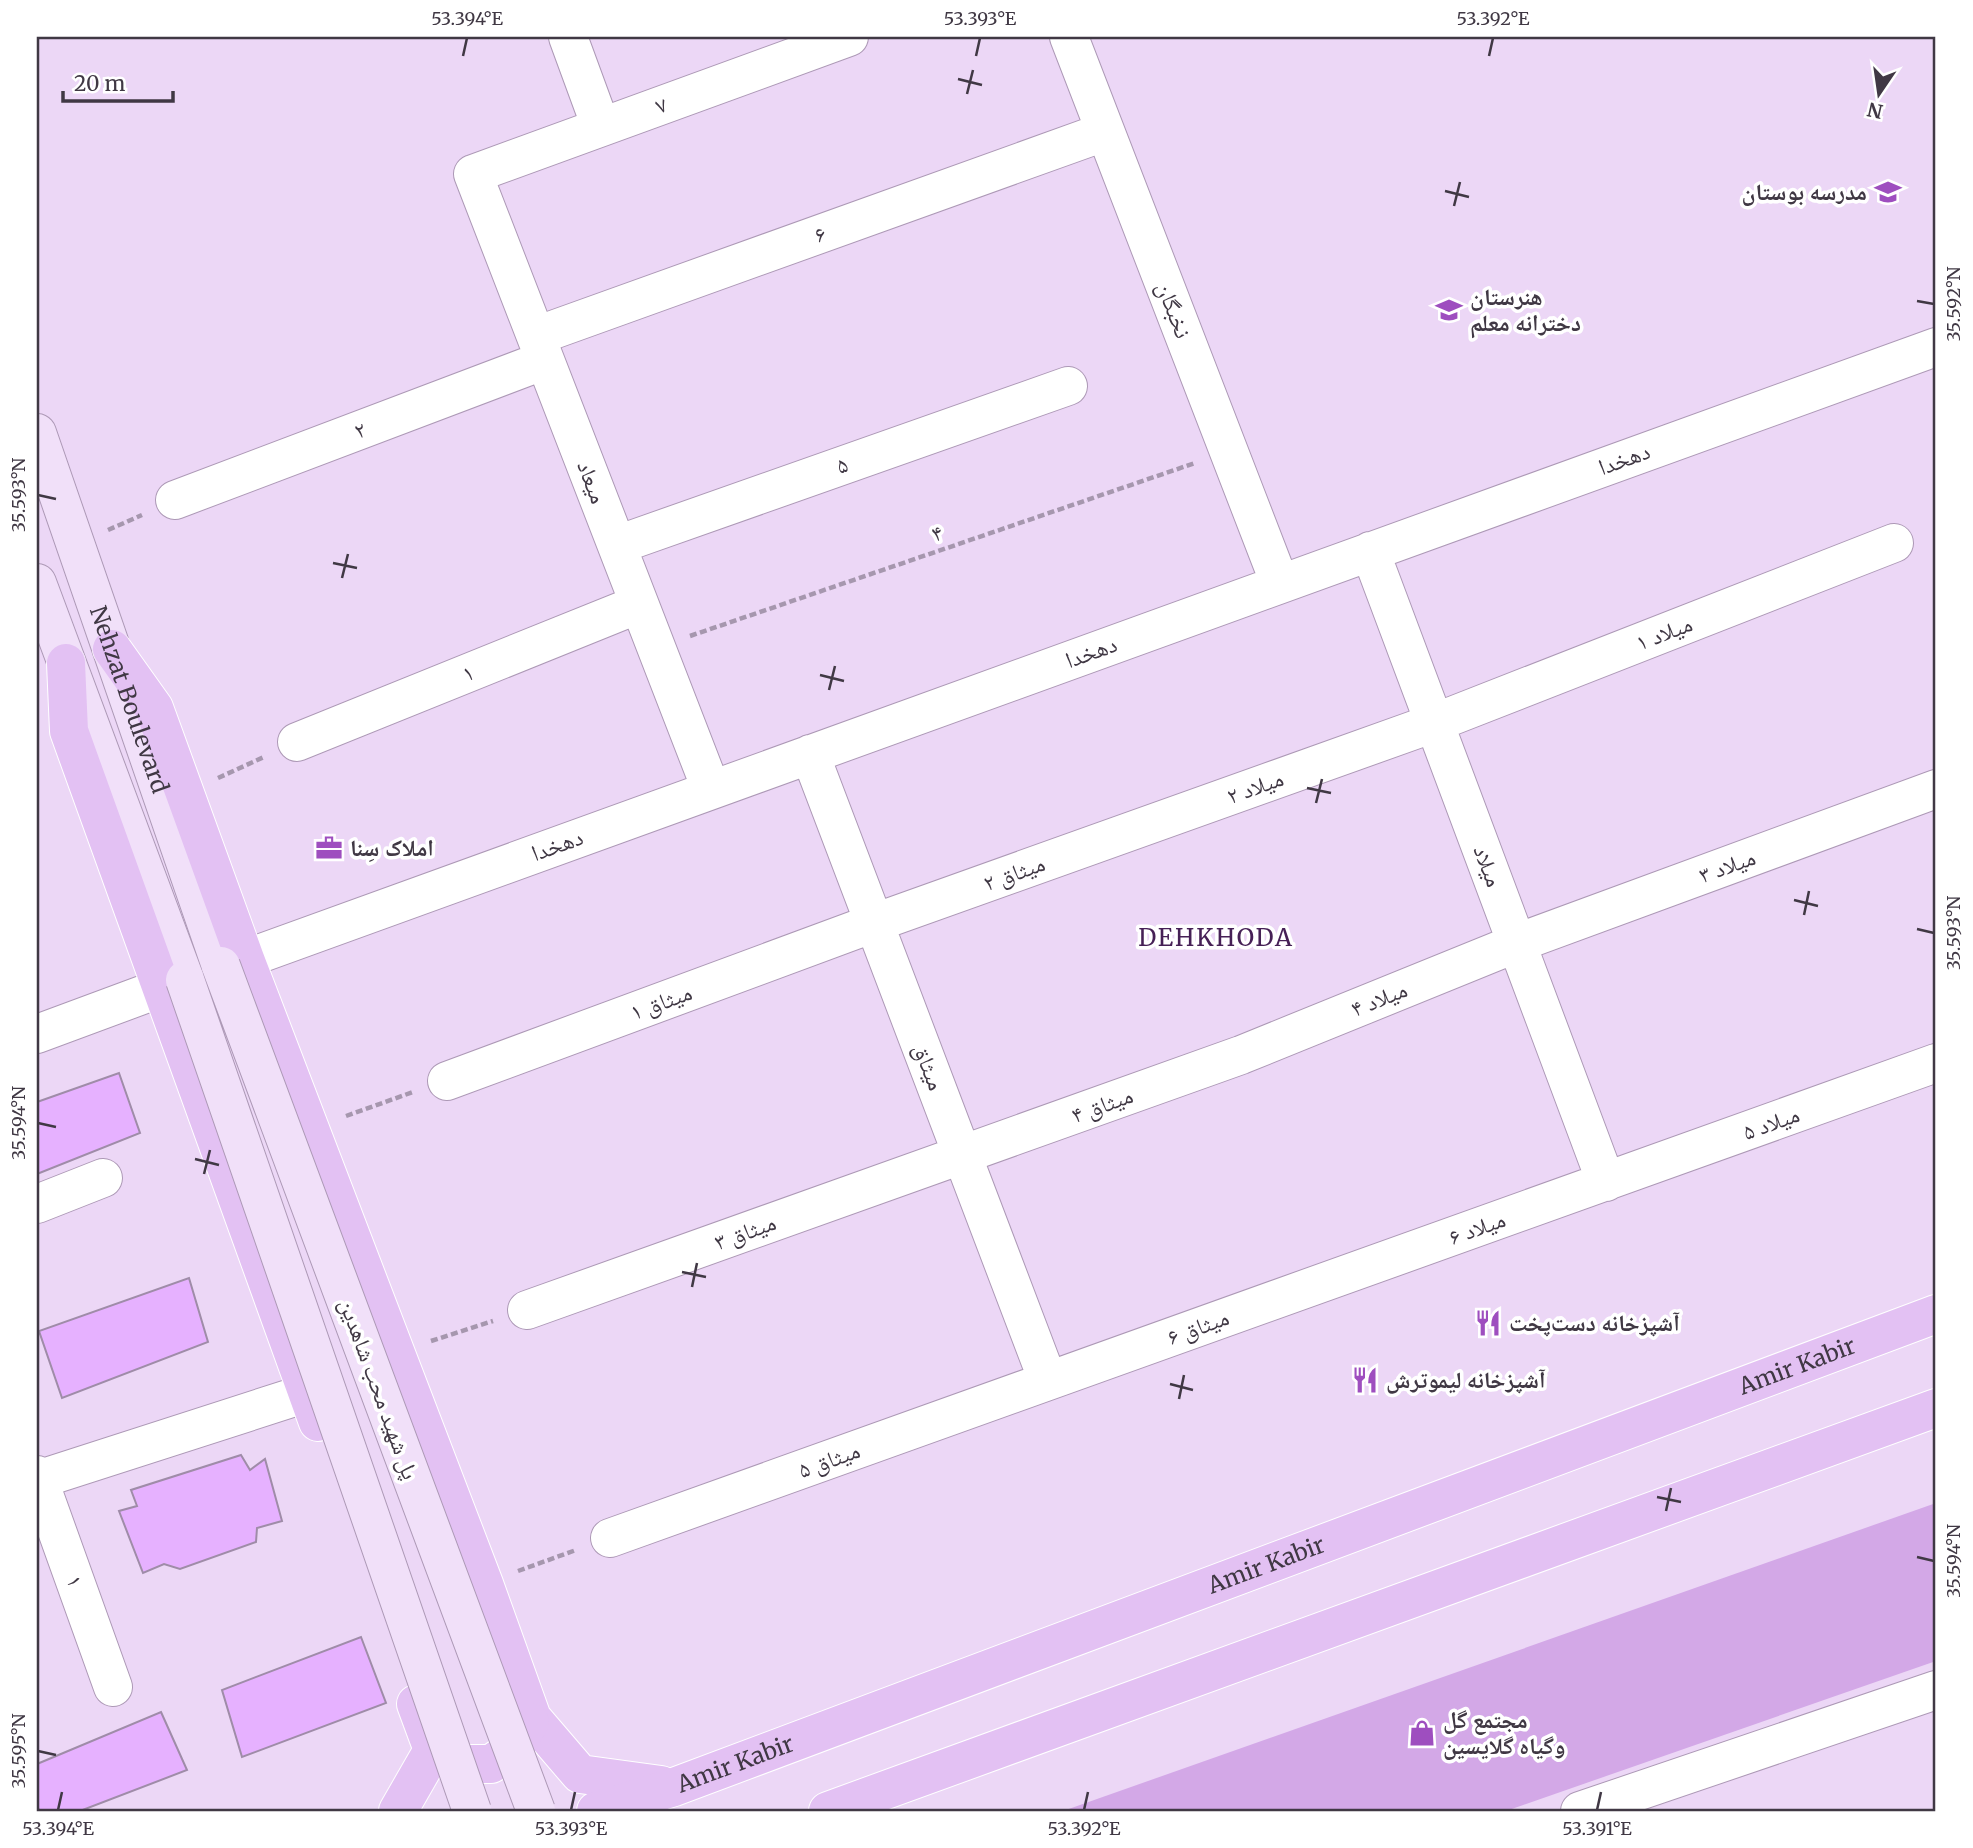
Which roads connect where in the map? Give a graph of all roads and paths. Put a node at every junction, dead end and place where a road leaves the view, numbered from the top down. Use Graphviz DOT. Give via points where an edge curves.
graph roads {
  1 [pos="568,37"];
  2 [pos="849,37"];
  3 [pos="1069,37"];
  4 [pos="601,127"];
  5 [pos="1104,132"];
  6 [pos="473,174"];
  7 [pos="1936,347"];
  8 [pos="541,348"];
  9 [pos="1068,386"];
  10 [pos="37,433"];
  11 [pos="1229,451"];
  12 [pos="175,500"];
  13 [pos="1894,543"];
  14 [pos="75,544"];
  15 [pos="617,545"];
  16 [pos="1370,551"];
  17 [pos="37,583"];
  18 [pos="1280,584"];
  19 [pos="639,604"];
  20 [pos="656,648"];
  21 [pos="112,649"];
  22 [pos="1434,723"];
  23 [pos="297,742"];
  24 [pos="810,754"];
  25 [pos="711,789"];
  26 [pos="1936,789"];
  27 [pos="184,793"];
  28 [pos="1154,823"];
  29 [pos="874,923"];
  30 [pos="1517,943"];
  31 [pos="233,962"];
  32 [pos="173,984"];
  33 [pos="37,1034"];
  34 [pos="1241,1055"];
  35 [pos="1936,1063"];
  36 [pos="447,1081"];
  37 [pos="310,1128"];
  38 [pos="962,1154"];
  39 [pos="103,1178"];
  40 [pos="1606,1182"];
  41 [pos="37,1204"];
  42 [pos="1348,1274"];
  43 [pos="527,1310"];
  44 [pos="1936,1314"];
  45 [pos="395,1353"];
  46 [pos="1048,1381"];
  47 [pos="307,1393"];
  48 [pos="1936,1408"];
  49 [pos="37,1478"];
  50 [pos="610,1538"];
  51 [pos="484,1584"];
  52 [pos="113,1688"];
  53 [pos="1936,1690"];
  54 [pos="532,1718"];
  55 [pos="433,1750"];
  56 [pos="674,1787"];
  57 [pos="398,1811"];
  58 [pos="472,1811"];
  59 [pos="536,1811"];
  60 [pos="596,1811"];
  61 [pos="828,1811"];
  62 [pos="1580,1811"];
  1 -- 4 [label="street"];
  2 -- 4 [label="street, ۷"];
  3 -- 5 [label="street, نخبگان"];
  4 -- 6 [label="street, ۷"];
  5 -- 8 [label="street, ۶"];
  5 -- 11 [label="street, نخبگان"];
  6 -- 8 [label="street, میعاد"];
  7 -- 16 [label="street, دهخدا"];
  8 -- 12 [label="street, ۲"];
  8 -- 15 [label="street, میعاد"];
  9 -- 15 [label="street, ۵"];
  10 -- 14 [label="main road, Nehzat Boulevard"];
  11 -- 18 [label="street, نخبگان"];
  11 -- 20 [label="path, ۴"];
  12 -- 14 [label="path"];
  13 -- 22 [label="street, میلاد ۱"];
  14 -- 21 [label="main road, Nehzat Boulevard"];
  15 -- 19 [label="street, میعاد"];
  16 -- 18 [label="street, دهخدا"];
  16 -- 22 [label="street, میلاد"];
  17 -- 32 [label="main road, Nehzat Boulevard"];
  18 -- 24 [label="street, دهخدا"];
  19 -- 20 [label="street, میعاد"];
  19 -- 23 [label="street, ۱"];
  20 -- 25 [label="street, میعاد"];
  21 -- 27 [label="main road" via="154,708"];
  21 -- 31 [label="main road, Nehzat Boulevard"];
  22 -- 28 [label="street, میلاد ۲"];
  22 -- 30 [label="street, میلاد"];
  23 -- 27 [label="path"];
  24 -- 25 [label="street, دهخدا"];
  24 -- 29 [label="street, میثاق"];
  25 -- 31 [label="street, دهخدا"];
  26 -- 30 [label="street, میلاد ۳"];
  27 -- 31 [label="main road"];
  28 -- 29 [label="street, میثاق ۲"];
  29 -- 36 [label="street, میثاق ۱"];
  29 -- 38 [label="street, میثاق"];
  30 -- 34 [label="street, میلاد ۴"];
  30 -- 40 [label="street, میلاد"];
  31 -- 37 [label="main road"];
  31 -- 59 [label="main road, پل شهید محب شاهدین, bridge"];
  32 -- 33 [label="street"];
  32 -- 47 [label="main road"];
  32 -- 58 [label="main road, bridge"];
  34 -- 38 [label="street, میثاق ۴"];
  35 -- 40 [label="street, میلاد ۵"];
  36 -- 37 [label="path"];
  37 -- 45 [label="main road"];
  38 -- 43 [label="street, میثاق ۳"];
  38 -- 46 [label="street, میثاق"];
  39 -- 41 [label="street"];
  40 -- 42 [label="street, میلاد ۶"];
  42 -- 46 [label="street, میثاق ۶"];
  43 -- 45 [label="path"];
  44 -- 56 [label="main road, Amir Kabir"];
  45 -- 51 [label="main road"];
  46 -- 50 [label="street, میثاق ۵"];
  47 -- 49 [label="street"];
  47 -- 55 [label="main road"];
  48 -- 61 [label="main road"];
  49 -- 52 [label="street, ۱"];
  50 -- 51 [label="path"];
  51 -- 54 [label="main road"];
  53 -- 62 [label="street"];
  54 -- 55 [label="main road" via="514,1748 491,1764 464,1764"];
  54 -- 56 [label="main road" via="580,1774"];
  55 -- 57 [label="main road"];
  56 -- 60 [label="main road, Amir Kabir"];
}
